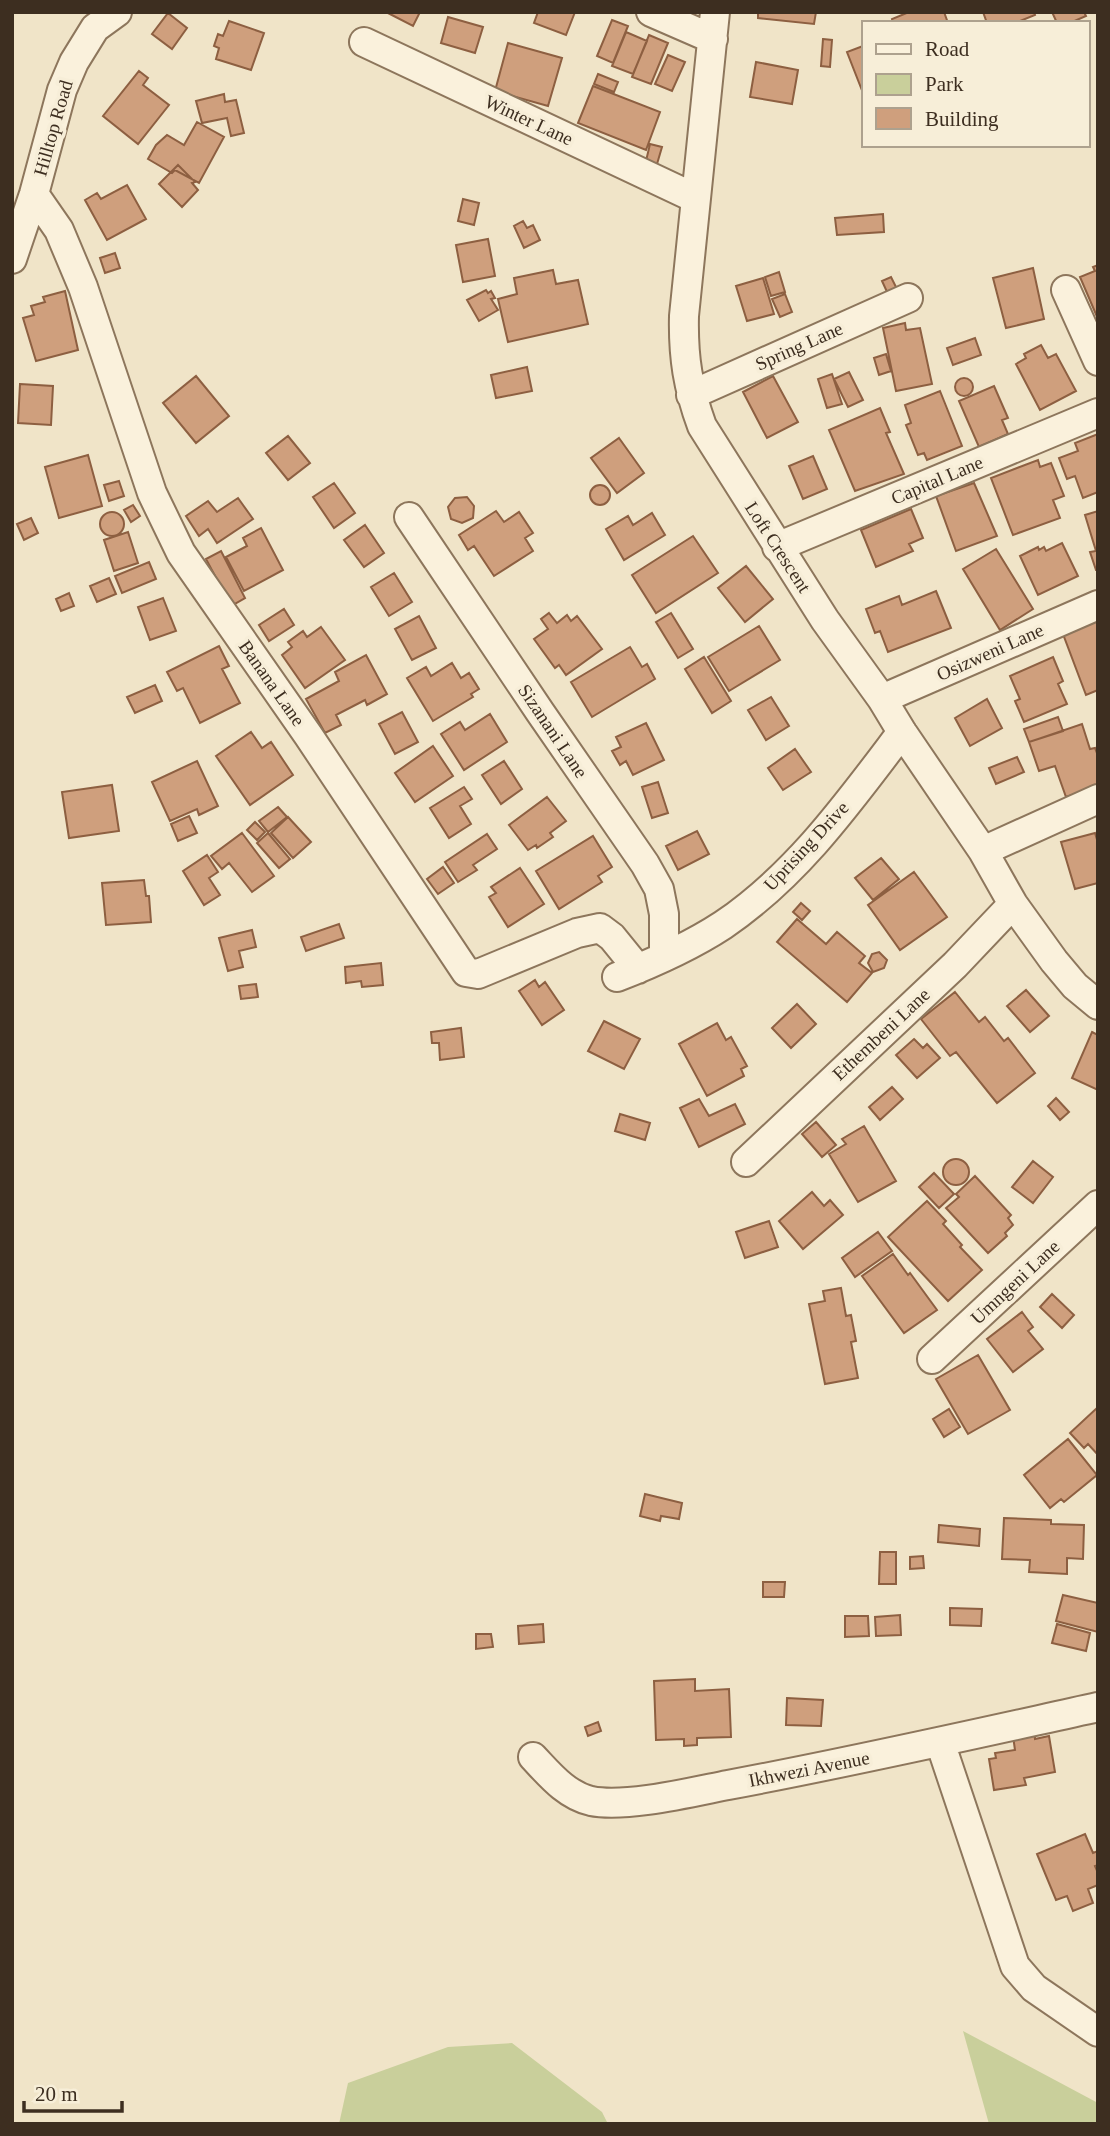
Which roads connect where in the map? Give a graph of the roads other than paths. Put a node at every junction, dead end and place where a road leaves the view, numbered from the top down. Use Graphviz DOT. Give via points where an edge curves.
graph roads {
  1 [pos="117,12"];
  2 [pos="651,12"];
  3 [pos="714,25"];
  4 [pos="364,42"];
  5 [pos="34,194"];
  6 [pos="695,198"];
  7 [pos="12,259"];
  8 [pos="1066,290"];
  9 [pos="908,298"];
  10 [pos="1098,361"];
  11 [pos="691,395"];
  12 [pos="1098,413"];
  13 [pos="409,517"];
  14 [pos="777,547"];
  15 [pos="1098,605"];
  16 [pos="882,699"];
  17 [pos="902,732"];
  18 [pos="1098,799"];
  19 [pos="983,851"];
  20 [pos="1013,904"];
  21 [pos="664,956"];
  22 [pos="627,973"];
  23 [pos="1098,1005"];
  24 [pos="747,1162"];
  25 [pos="1098,1205"];
  26 [pos="932,1359"];
  27 [pos="1098,1707"];
  28 [pos="940,1742"];
  29 [pos="533,1756"];
  30 [pos="1098,2032"];
  1 -- 5 [label="street, Hilltop Road" via="95,28 74,62"];
  2 -- 3 [label="street"];
  3 -- 6 [label="street, Loft Crescent"];
  4 -- 6 [label="street, Winter Lane"];
  5 -- 7 [label="street, Hilltop Road"];
  5 -- 22 [label="street, Banana Lane" via="59,230 83,286 152,493 181,553 466,972 478,974 600,928 612,937"];
  6 -- 11 [label="street, Loft Crescent" via="683,354"];
  8 -- 10 [label="street"];
  9 -- 11 [label="street, Spring Lane"];
  11 -- 14 [label="street, Loft Crescent" via="702,426"];
  12 -- 14 [label="street, Capital Lane"];
  13 -- 21 [label="street, Sizanani Lane" via="645,864 659,889"];
  14 -- 16 [label="street, Loft Crescent"];
  15 -- 16 [label="street, Osizweni Lane"];
  16 -- 17 [label="street, Loft Crescent"];
  17 -- 19 [label="street, Loft Crescent"];
  17 -- 21 [label="street, Uprising Drive" via="806,853 769,888 722,925"];
  18 -- 19 [label="street"];
  19 -- 20 [label="street, Loft Crescent"];
  20 -- 23 [label="street, Loft Crescent" via="1075,986"];
  20 -- 24 [label="street, Ethembeni Lane"];
  21 -- 22 [label="street, Uprising Drive"];
  25 -- 26 [label="street, Umngeni Lane"];
  27 -- 28 [label="street, Ikhwezi Avenue"];
  28 -- 29 [label="street, Ikhwezi Avenue" via="674,1795 621,1801 592,1801 570,1792"];
  28 -- 30 [label="street" via="1015,1966 1034,1987"];
}
